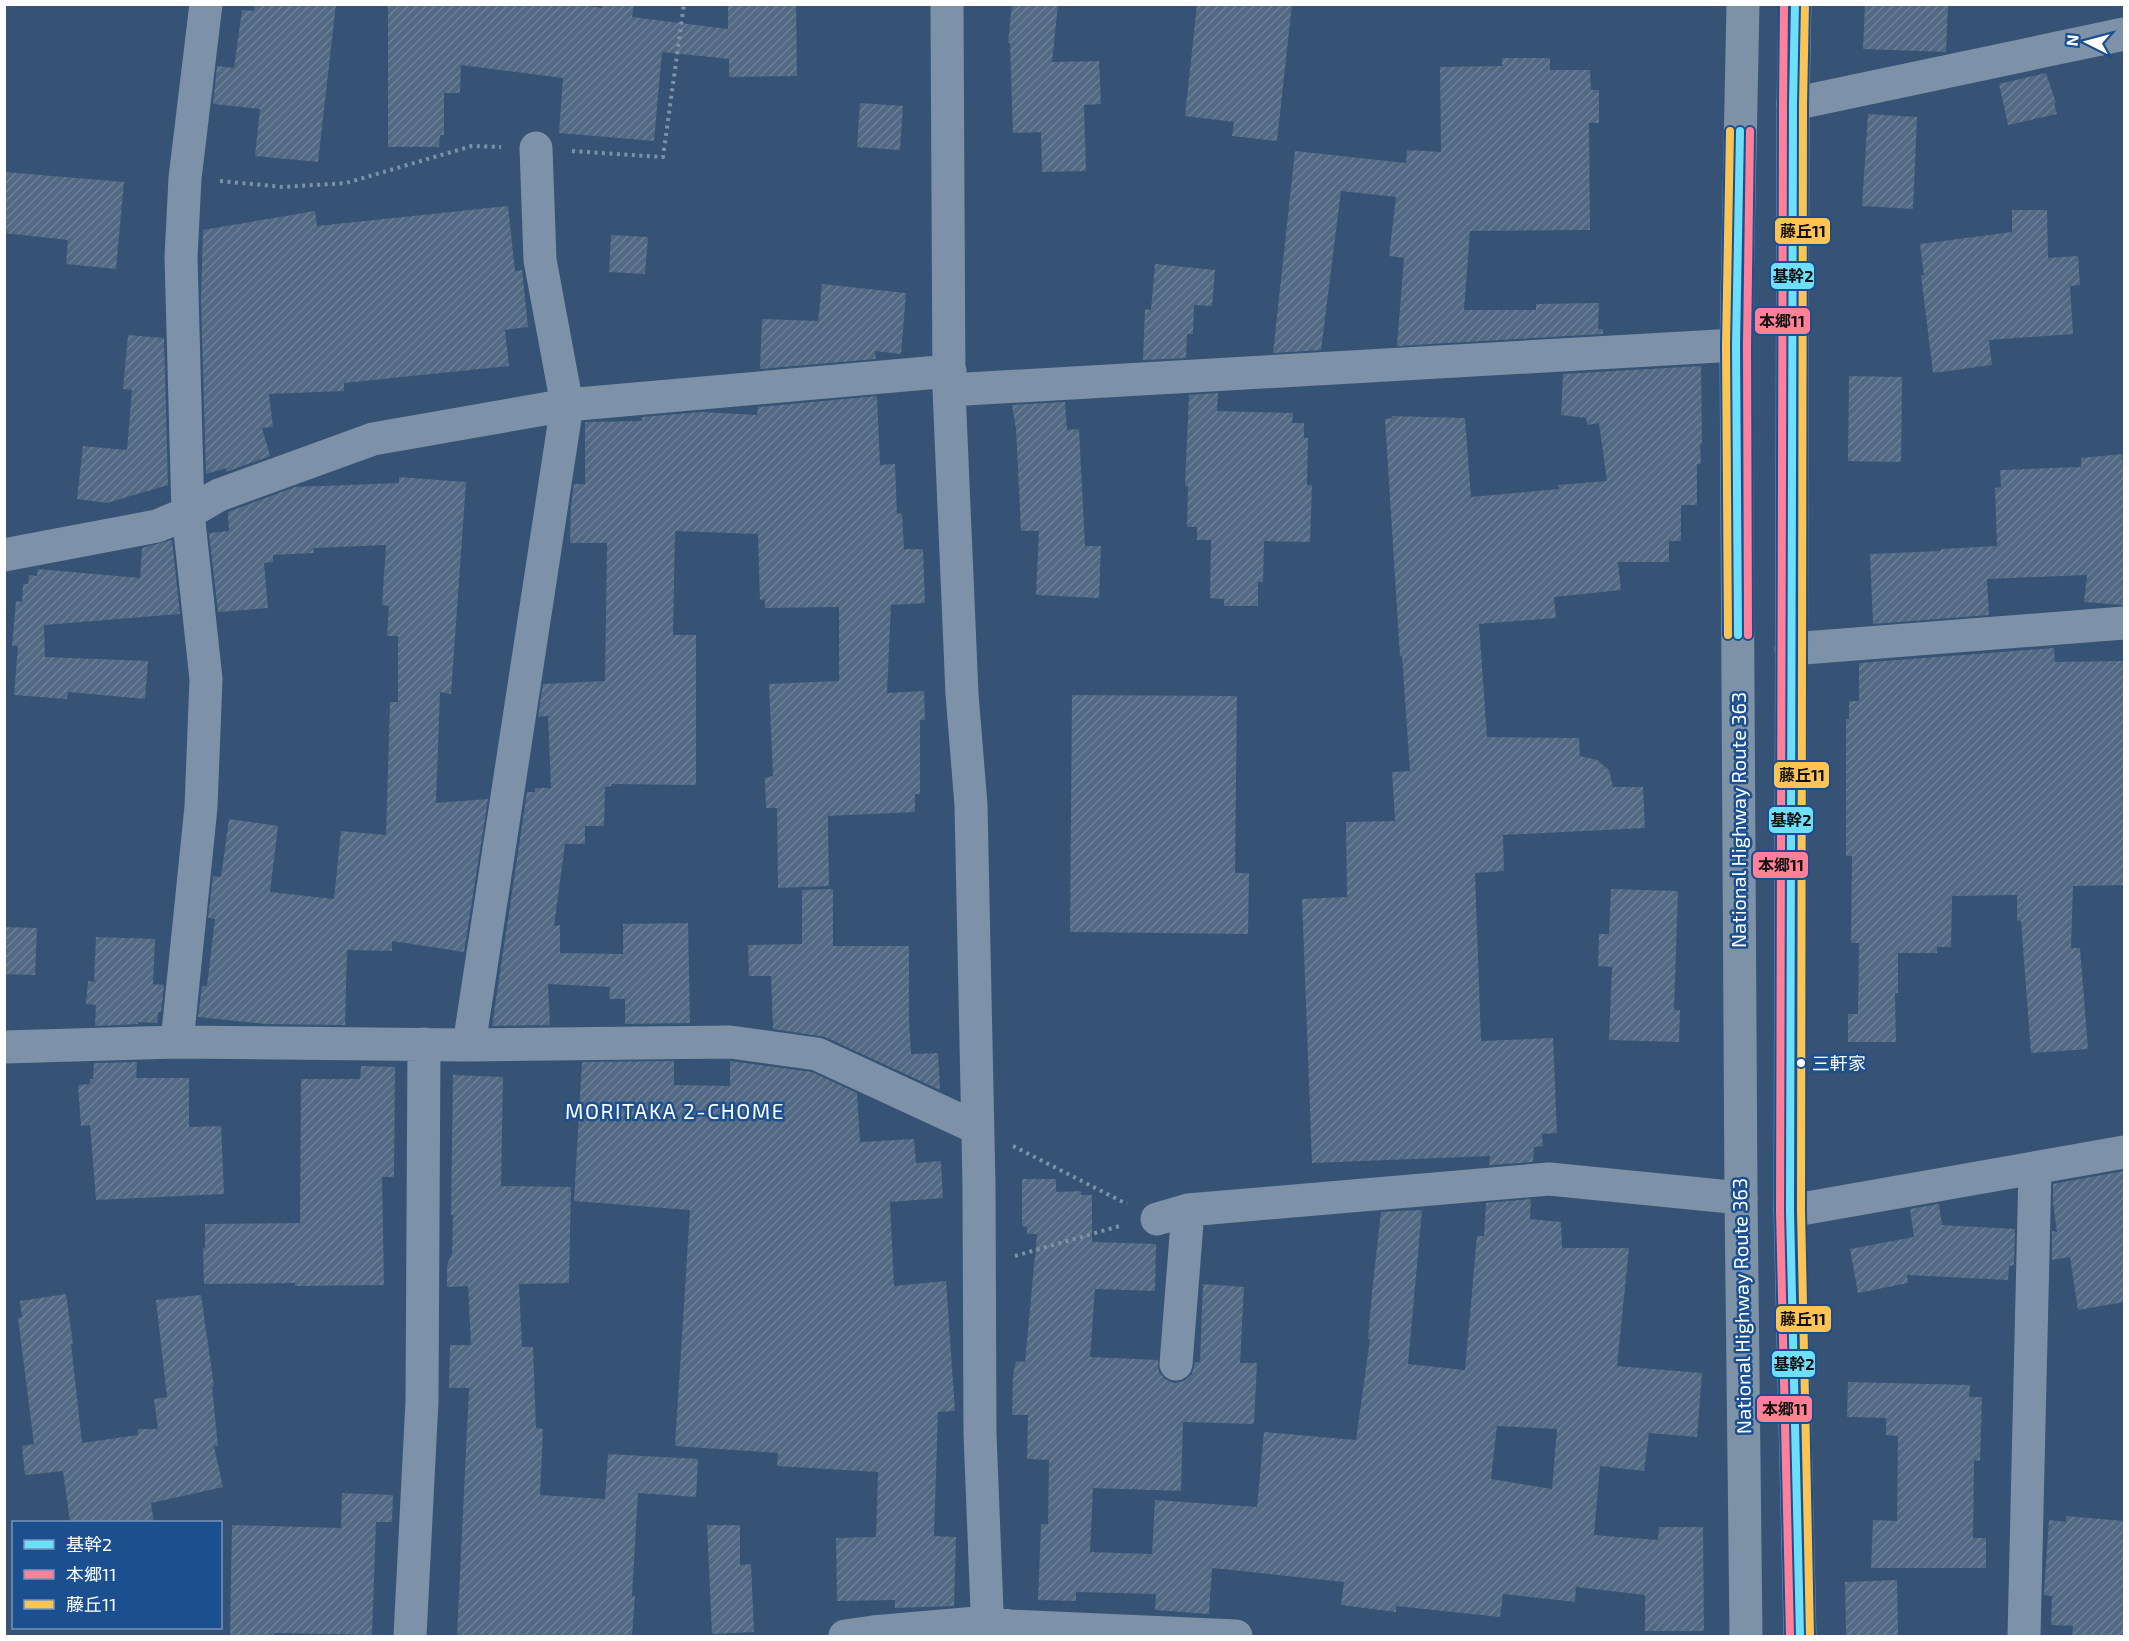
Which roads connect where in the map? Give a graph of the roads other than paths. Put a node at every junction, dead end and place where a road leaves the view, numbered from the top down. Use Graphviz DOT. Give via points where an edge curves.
graph roads {
  1 [pos="206,4"];
  2 [pos="947,4"];
  3 [pos="1743,4"];
  4 [pos="1795,4"];
  5 [pos="2124,34"];
  6 [pos="1793,104"];
  7 [pos="536,148"];
  8 [pos="1736,345"];
  9 [pos="950,380"];
  10 [pos="567,405"];
  11 [pos="188,513"];
  12 [pos="4,555"];
  13 [pos="2124,623"];
  14 [pos="1791,649"];
  15 [pos="177,1042"];
  16 [pos="424,1044"];
  17 [pos="469,1044"];
  18 [pos="4,1047"];
  19 [pos="977,1128"];
  20 [pos="2124,1152"];
  21 [pos="2035,1169"];
  22 [pos="1741,1198"];
  23 [pos="1188,1210"];
  24 [pos="1790,1212"];
  25 [pos="1157,1219"];
  26 [pos="1176,1364"];
  27 [pos="988,1629"];
  28 [pos="410,1636"];
  29 [pos="845,1636"];
  30 [pos="1236,1636"];
  31 [pos="1746,1636"];
  32 [pos="1800,1636"];
  33 [pos="2024,1636"];
  1 -- 11 [label="street" via="185,178 181,257"];
  2 -- 9 [label="street"];
  3 -- 8 [label="highway, National Highway Route 363"];
  4 -- 6 [label="highway"];
  5 -- 6 [label="street"];
  6 -- 14 [label="highway"];
  7 -- 10 [label="street" via="540,260"];
  8 -- 9 [label="street"];
  8 -- 22 [label="highway, National Highway Route 363"];
  9 -- 10 [label="street"];
  9 -- 19 [label="street" via="962,694 971,805"];
  10 -- 11 [label="street" via="373,439 219,495"];
  10 -- 17 [label="street"];
  11 -- 12 [label="street" via="157,526"];
  11 -- 15 [label="street" via="206,679 201,807"];
  13 -- 14 [label="street"];
  14 -- 24 [label="highway"];
  15 -- 16 [label="street"];
  15 -- 18 [label="street"];
  16 -- 17 [label="street"];
  16 -- 28 [label="street" via="422,1401"];
  17 -- 19 [label="street" via="730,1042 817,1054"];
  19 -- 27 [label="street"];
  20 -- 21 [label="street"];
  21 -- 24 [label="street"];
  21 -- 33 [label="street"];
  22 -- 23 [label="street" via="1550,1179"];
  22 -- 31 [label="highway, National Highway Route 363"];
  23 -- 25 [label="street"];
  23 -- 26 [label="street"];
  24 -- 32 [label="highway"];
  27 -- 29 [label="street"];
  27 -- 30 [label="street" via="1009,1626"];
}
